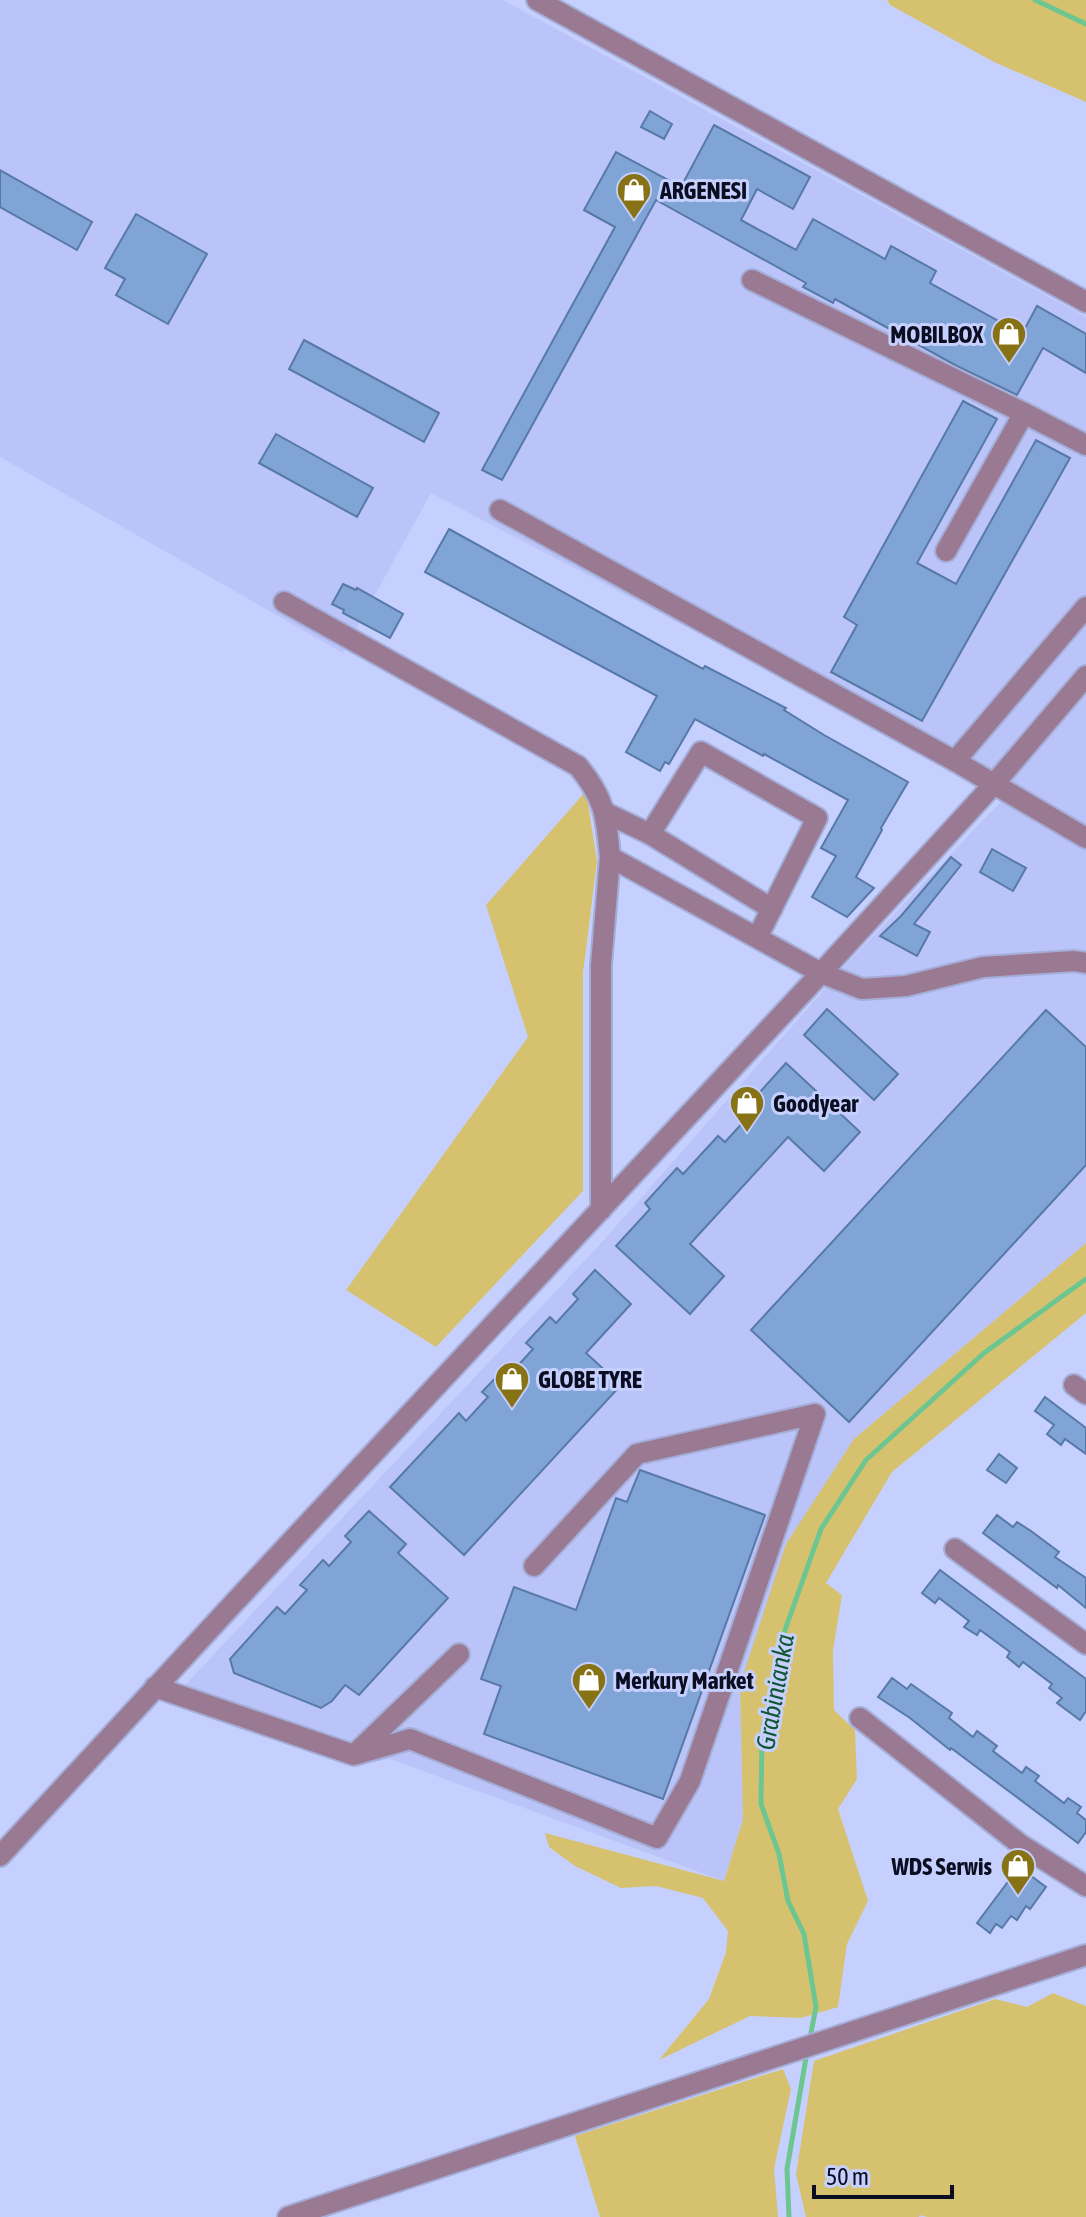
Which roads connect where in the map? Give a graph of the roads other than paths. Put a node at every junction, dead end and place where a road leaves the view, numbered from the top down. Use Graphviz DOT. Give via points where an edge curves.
graph roads {
  1 [pos="537,0"];
  2 [pos="752,280"];
  3 [pos="1086,302"];
  4 [pos="1024,413"];
  5 [pos="1086,445"];
  6 [pos="500,510"];
  7 [pos="946,551"];
  8 [pos="284,602"];
  9 [pos="1086,607"];
  10 [pos="1086,676"];
  11 [pos="955,761"];
  12 [pos="994,784"];
  13 [pos="606,813"];
  14 [pos="650,834"];
  15 [pos="1086,838"];
  16 [pos="610,857"];
  17 [pos="772,909"];
  18 [pos="758,936"];
  19 [pos="1086,963"];
  20 [pos="821,973"];
  21 [pos="601,1210"];
  22 [pos="955,1549"];
  23 [pos="534,1566"];
  24 [pos="1086,1644"];
  25 [pos="459,1654"];
  26 [pos="155,1687"];
  27 [pos="860,1718"];
  28 [pos="354,1755"];
  29 [pos="0,1856"];
  30 [pos="1086,1886"];
  31 [pos="1086,1955"];
  32 [pos="288,2217"];
  1 -- 3 [label="street"];
  2 -- 4 [label="street"];
  4 -- 5 [label="street"];
  4 -- 7 [label="street"];
  6 -- 11 [label="street"];
  8 -- 13 [label="street" via="578,766 596,788"];
  9 -- 11 [label="street"];
  10 -- 12 [label="street"];
  11 -- 12 [label="street"];
  12 -- 15 [label="street"];
  12 -- 20 [label="street"];
  13 -- 14 [label="street"];
  13 -- 16 [label="street"];
  14 -- 17 [label="street"];
  14 -- 17 [label="street" via="701,752 817,818"];
  16 -- 18 [label="street"];
  16 -- 21 [label="street" via="601,965"];
  17 -- 18 [label="street"];
  18 -- 20 [label="street"];
  19 -- 20 [label="street" via="983,967 906,986 862,989"];
  20 -- 21 [label="street"];
  21 -- 26 [label="street"];
  22 -- 24 [label="street"];
  23 -- 28 [label="street" via="637,1454 815,1414 690,1781 657,1838 410,1739"];
  25 -- 28 [label="street"];
  26 -- 28 [label="street"];
  26 -- 29 [label="street"];
  27 -- 30 [label="street" via="1021,1845"];
  31 -- 32 [label="street"];
}
